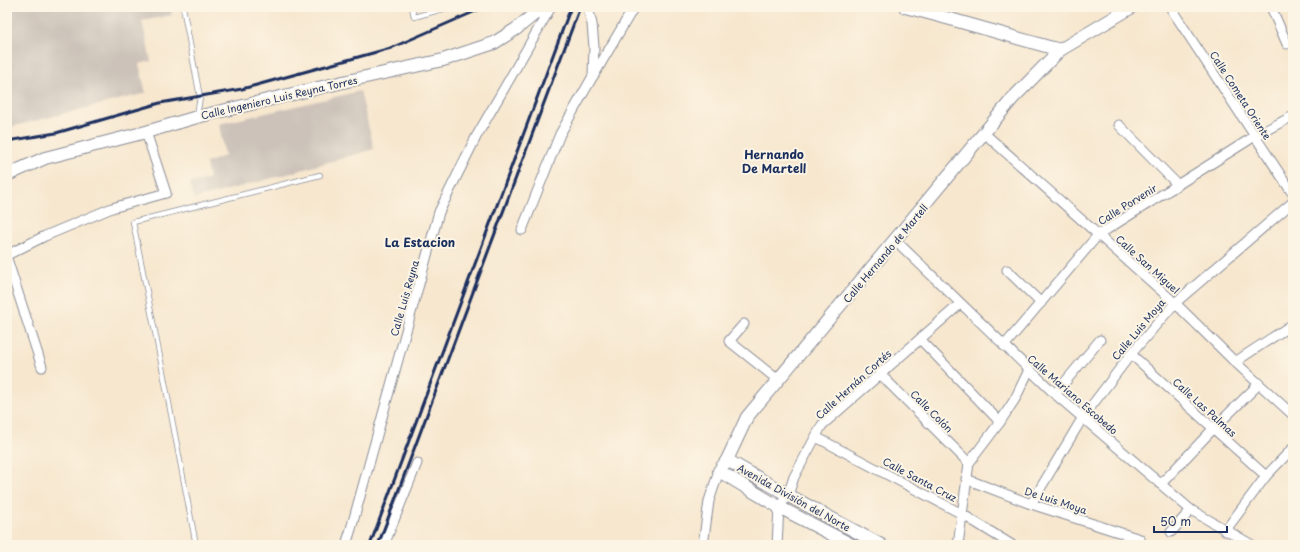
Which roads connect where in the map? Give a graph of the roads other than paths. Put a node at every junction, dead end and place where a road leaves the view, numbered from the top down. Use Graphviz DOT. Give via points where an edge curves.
graph roads {
  1 [pos="183,7"];
  2 [pos="412,7"];
  3 [pos="450,7"];
  4 [pos="543,7"];
  5 [pos="551,7"];
  6 [pos="588,7"];
  7 [pos="634,7"];
  8 [pos="905,7"];
  9 [pos="1132,7"];
  10 [pos="1170,7"];
  11 [pos="1271,7"];
  12 [pos="1287,44"];
  13 [pos="1060,50"];
  14 [pos="593,76"];
  15 [pos="1293,116"];
  16 [pos="197,117"];
  17 [pos="1119,125"];
  18 [pos="146,132"];
  19 [pos="984,133"];
  20 [pos="1254,136"];
  21 [pos="7,175"];
  22 [pos="320,175"];
  23 [pos="1290,184"];
  24 [pos="1178,185"];
  25 [pos="1293,194"];
  26 [pos="1293,202"];
  27 [pos="522,230"];
  28 [pos="1098,235"];
  29 [pos="895,240"];
  30 [pos="7,255"];
  31 [pos="7,260"];
  32 [pos="1006,270"];
  33 [pos="1041,303"];
  34 [pos="1175,303"];
  35 [pos="960,304"];
  36 [pos="744,324"];
  37 [pos="1293,324"];
  38 [pos="920,338"];
  39 [pos="1100,340"];
  40 [pos="1004,346"];
  41 [pos="1130,354"];
  42 [pos="1235,362"];
  43 [pos="42,367"];
  44 [pos="1029,370"];
  45 [pos="880,374"];
  46 [pos="778,380"];
  47 [pos="1259,384"];
  48 [pos="1055,394"];
  49 [pos="1293,415"];
  50 [pos="1083,417"];
  51 [pos="1000,422"];
  52 [pos="1212,429"];
  53 [pos="816,437"];
  54 [pos="1293,448"];
  55 [pos="727,460"];
  56 [pos="417,463"];
  57 [pos="969,463"];
  58 [pos="719,471"];
  59 [pos="1266,476"];
  60 [pos="966,479"];
  61 [pos="1161,484"];
  62 [pos="788,495"];
  63 [pos="1031,504"];
  64 [pos="779,507"];
  65 [pos="1191,510"];
  66 [pos="962,514"];
  67 [pos="1225,531"];
  68 [pos="1171,532"];
  69 [pos="1140,539"];
  70 [pos="196,545"];
  71 [pos="346,545"];
  72 [pos="384,545"];
  73 [pos="702,545"];
  74 [pos="777,545"];
  75 [pos="851,545"];
  76 [pos="881,545"];
  77 [pos="958,545"];
  78 [pos="1012,545"];
  79 [pos="1252,545"];
  1 -- 16 [label="lane" via="200,97"];
  2 -- 3 [label="lane" via="414,17"];
  4 -- 16 [label="street, Calle Ingeniero Luis Reyna Torres" via="494,43 443,60"];
  5 -- 71 [label="street, Calle Luis Reyna" via="476,137 439,212"];
  6 -- 14 [label="street" via="594,47"];
  7 -- 14 [label="street"];
  8 -- 13 [label="street"];
  9 -- 13 [label="street, Calle Hernando de Martell"];
  10 -- 20 [label="street, Calle Cometa Oriente"];
  11 -- 12 [label="street"];
  13 -- 19 [label="street, Calle Hernando de Martell" via="1013,98"];
  14 -- 27 [label="street" via="560,134"];
  15 -- 20 [label="street, Calle Porvenir"];
  16 -- 18 [label="street, Calle Ingeniero Luis Reyna Torres"];
  17 -- 24 [label="street"];
  18 -- 21 [label="street, Calle Ingeniero Luis Reyna Torres" via="45,158"];
  18 -- 30 [label="street" via="166,193 112,208"];
  19 -- 28 [label="street, Calle San Miguel"];
  19 -- 29 [label="street, Calle Hernando de Martell"];
  20 -- 23 [label="street, Calle Cometa Oriente"];
  20 -- 24 [label="street, Calle Porvenir"];
  22 -- 70 [label="lane" via="133,222"];
  23 -- 25 [label="street, Calle Cometa Oriente"];
  24 -- 28 [label="street, Calle Porvenir"];
  26 -- 34 [label="street, Calle Luis Moya"];
  28 -- 33 [label="street, Calle Porvenir"];
  28 -- 34 [label="street, Calle San Miguel"];
  29 -- 35 [label="street, Calle Mariano Escobedo"];
  29 -- 46 [label="street, Calle Hernando de Martell"];
  31 -- 43 [label="street"];
  32 -- 33 [label="street"];
  33 -- 40 [label="street, Calle Porvenir"];
  34 -- 41 [label="street, Calle Luis Moya"];
  34 -- 42 [label="street, Calle San Miguel"];
  35 -- 38 [label="street, Calle Hernán Cortés"];
  35 -- 40 [label="street, Calle Mariano Escobedo"];
  36 -- 46 [label="street" via="729,341"];
  37 -- 42 [label="street"];
  38 -- 45 [label="street, Calle Hernán Cortés"];
  38 -- 51 [label="street"];
  39 -- 48 [label="street"];
  40 -- 44 [label="street, Calle Mariano Escobedo"];
  41 -- 50 [label="street, Calle Luis Moya"];
  41 -- 52 [label="street, Calle Las Palmas"];
  42 -- 47 [label="street, Calle San Miguel"];
  44 -- 48 [label="street, Calle Mariano Escobedo"];
  44 -- 51 [label="street"];
  45 -- 53 [label="street, Calle Hernán Cortés" via="822,426"];
  45 -- 57 [label="street, Calle Colón"];
  46 -- 55 [label="street, Calle Hernando de Martell" via="748,417"];
  47 -- 49 [label="street, Calle San Miguel"];
  47 -- 52 [label="street"];
  48 -- 50 [label="street, Calle Mariano Escobedo"];
  50 -- 61 [label="street, Calle Mariano Escobedo"];
  50 -- 63 [label="street, Calle Luis Moya"];
  51 -- 57 [label="street"];
  52 -- 59 [label="street, Calle Las Palmas"];
  52 -- 61 [label="street"];
  53 -- 62 [label="street, Calle Hernán Cortés" via="794,477"];
  53 -- 66 [label="street, Calle Santa Cruz"];
  54 -- 59 [label="street"];
  55 -- 58 [label="street, Calle Hernando de Martell"];
  55 -- 62 [label="street, Avenida División del Norte"];
  56 -- 72 [label="street"];
  57 -- 60 [label="street"];
  58 -- 64 [label="street, Avenida División del Norte"];
  58 -- 73 [label="street, Calle Hernando de Martell" via="709,501"];
  59 -- 67 [label="street"];
  60 -- 63 [label="street, De Luis Moya"];
  60 -- 66 [label="street"];
  61 -- 65 [label="street, Calle Mariano Escobedo"];
  62 -- 64 [label="street, Calle Hernán Cortés"];
  62 -- 76 [label="street, Avenida División del Norte"];
  63 -- 69 [label="street, De Luis Moya"];
  64 -- 74 [label="street"];
  64 -- 75 [label="street, Avenida División del Norte"];
  65 -- 67 [label="street, Calle Mariano Escobedo"];
  65 -- 68 [label="street"];
  66 -- 77 [label="street"];
  66 -- 78 [label="street, Calle Santa Cruz"];
  67 -- 79 [label="street, Calle Mariano Escobedo"];
}
